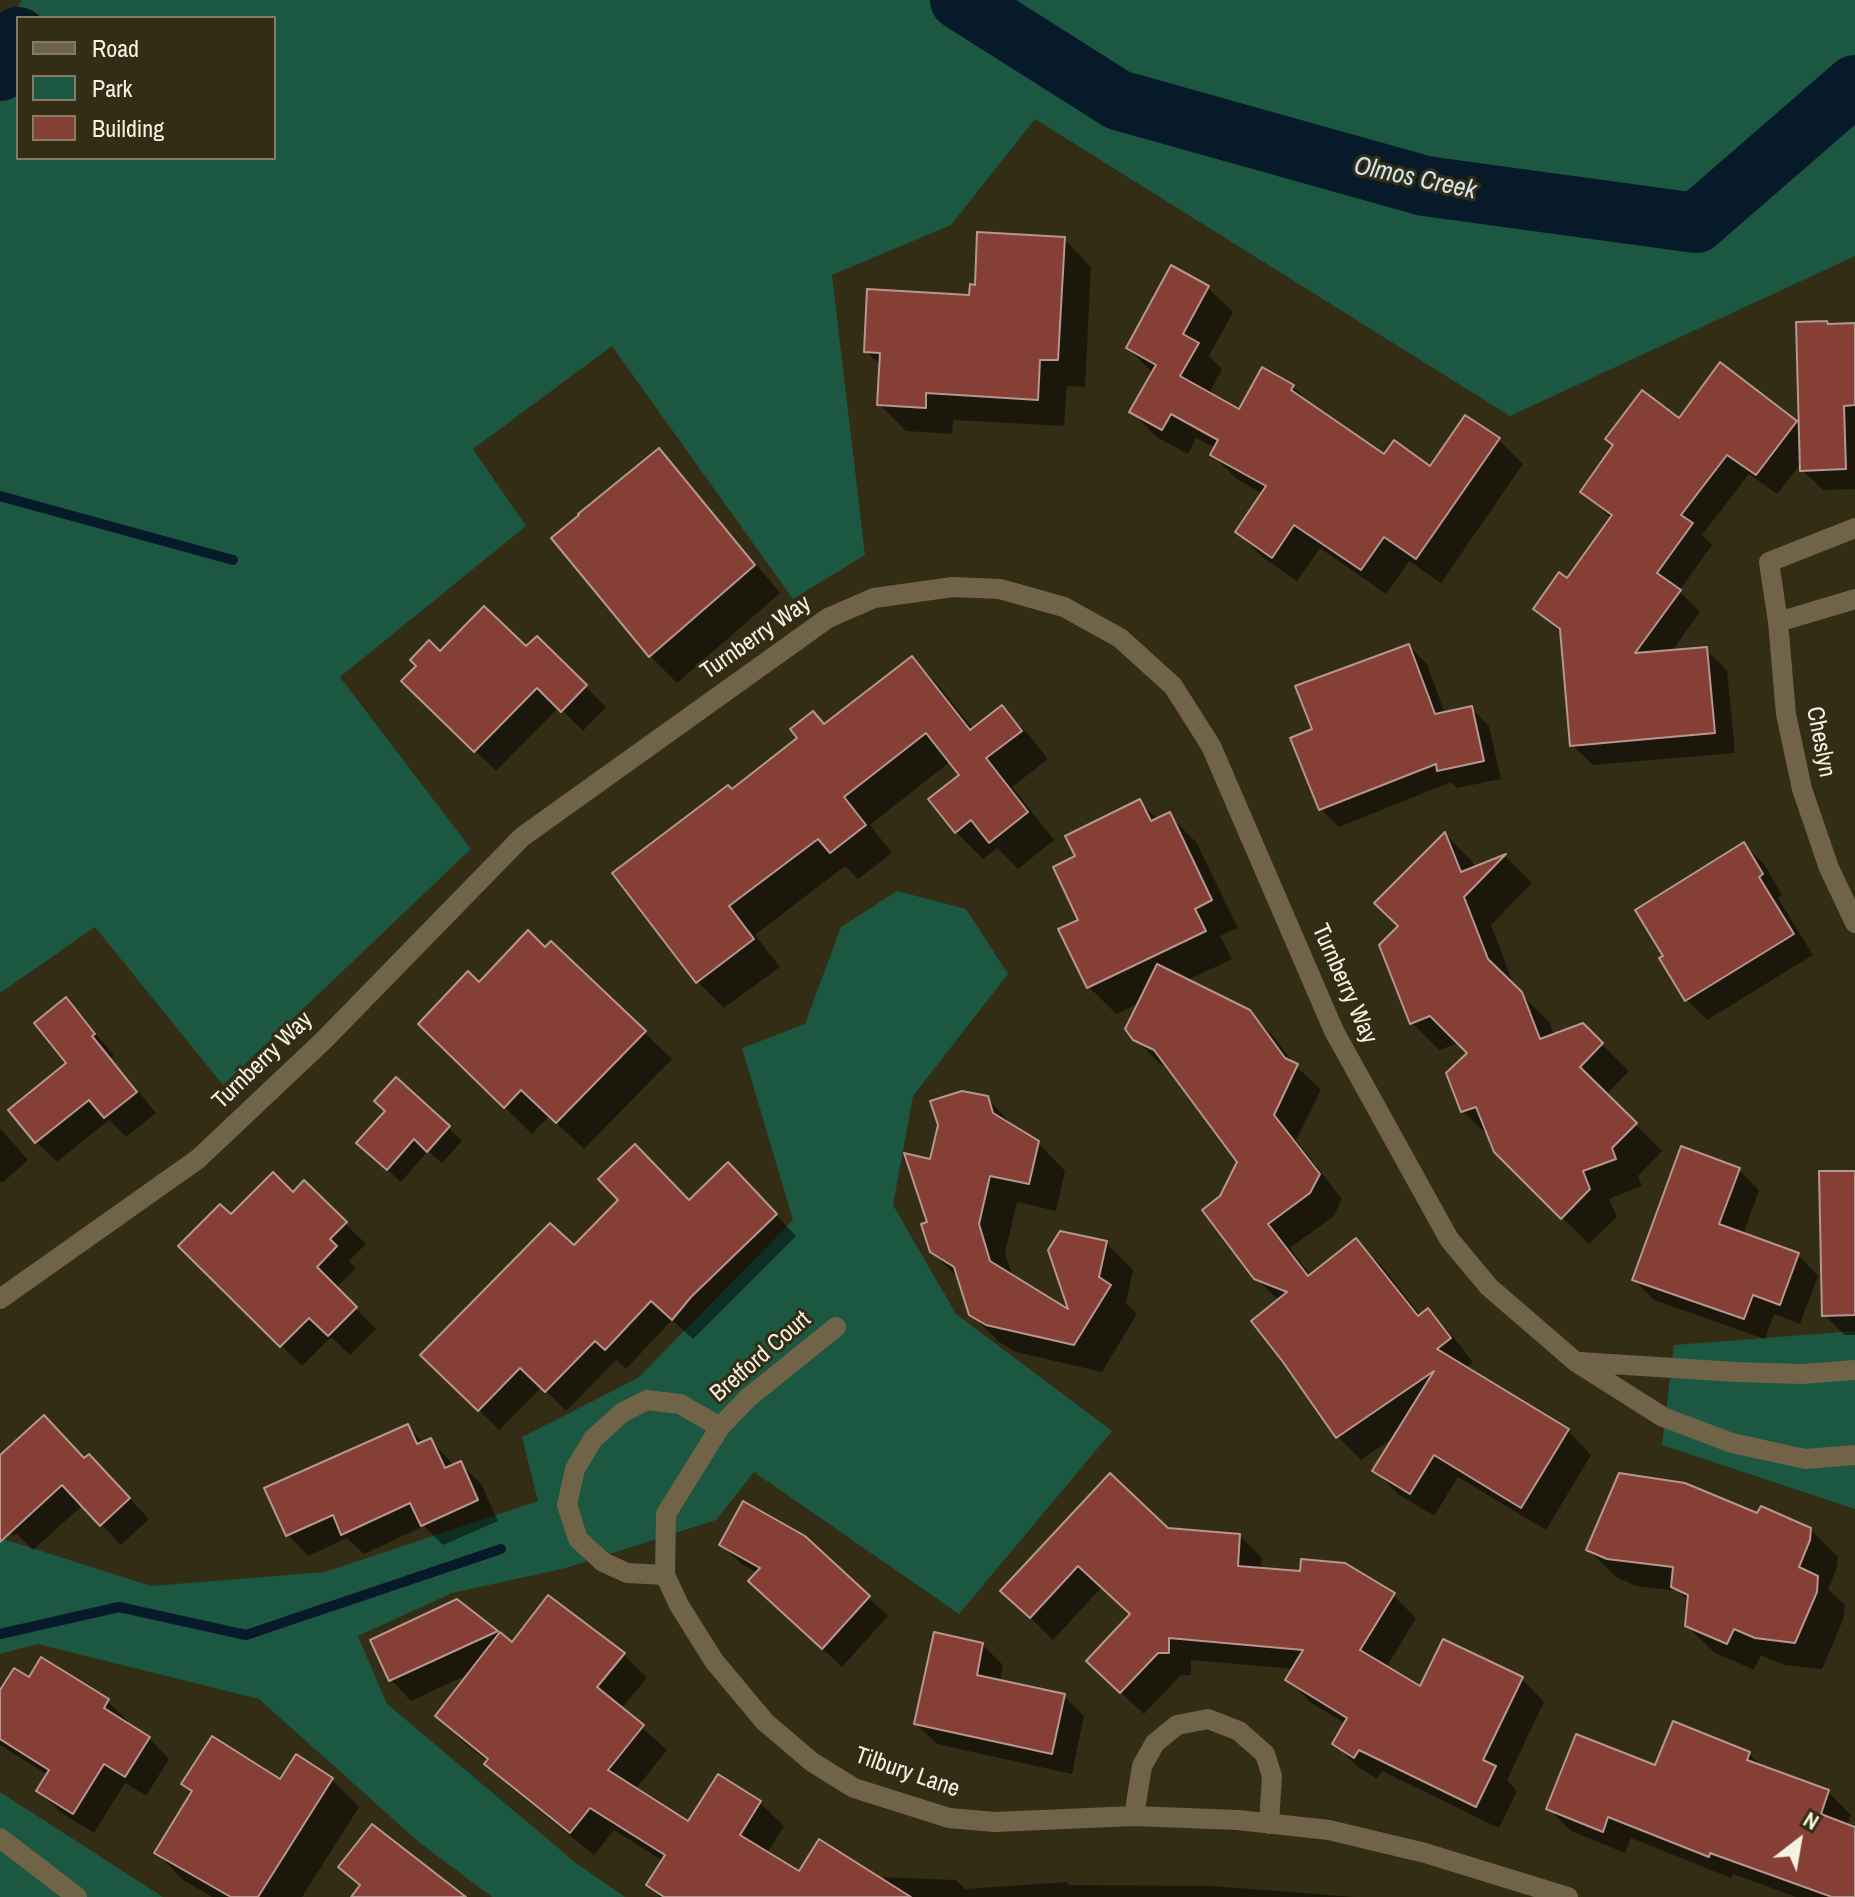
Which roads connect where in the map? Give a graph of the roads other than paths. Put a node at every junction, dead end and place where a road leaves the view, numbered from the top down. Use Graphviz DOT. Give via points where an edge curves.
graph roads {
  1 [pos="1855,528"];
  2 [pos="1855,599"];
  3 [pos="1778,622"];
  4 [pos="1855,923"];
  5 [pos="0,1299"];
  6 [pos="836,1327"];
  7 [pos="1576,1362"];
  8 [pos="1855,1370"];
  9 [pos="720,1427"];
  10 [pos="1855,1455"];
  11 [pos="665,1575"];
  12 [pos="1134,1816"];
  13 [pos="1269,1824"];
  14 [pos="0,1838"];
  15 [pos="77,1897"];
  16 [pos="1568,1897"];
  1 -- 3 [label="street, Cheslyn" via="1769,562"];
  2 -- 3 [label="street"];
  3 -- 4 [label="street, Cheslyn" via="1786,714 1802,789"];
  5 -- 7 [label="street, Turnberry Way" via="198,1159 324,1040 522,837 828,618 874,598 953,587 1000,589 1064,607 1120,638 1173,686 1211,746 1334,1031 1449,1239 1489,1287"];
  6 -- 9 [label="street, Bretford Court"];
  7 -- 8 [label="street" via="1802,1374"];
  7 -- 10 [label="street, Turnberry Way" via="1663,1417 1732,1443 1805,1459"];
  9 -- 11 [label="street, Bretford Court" via="666,1514"];
  9 -- 11 [label="street, Bretford Court" via="680,1404 647,1400 623,1412 593,1439 575,1469 567,1505 578,1539 603,1562 627,1573"];
  11 -- 12 [label="street, Tilbury Lane" via="714,1661 765,1722 812,1762 854,1788 949,1818 995,1822"];
  12 -- 13 [label="street, Tilbury Lane"];
  12 -- 13 [label="street" via="1142,1766 1155,1743 1177,1725 1208,1719 1239,1731 1265,1754 1272,1776"];
  13 -- 16 [label="street, Tilbury Lane" via="1329,1830 1411,1849"];
  14 -- 15 [label="street"];
}
